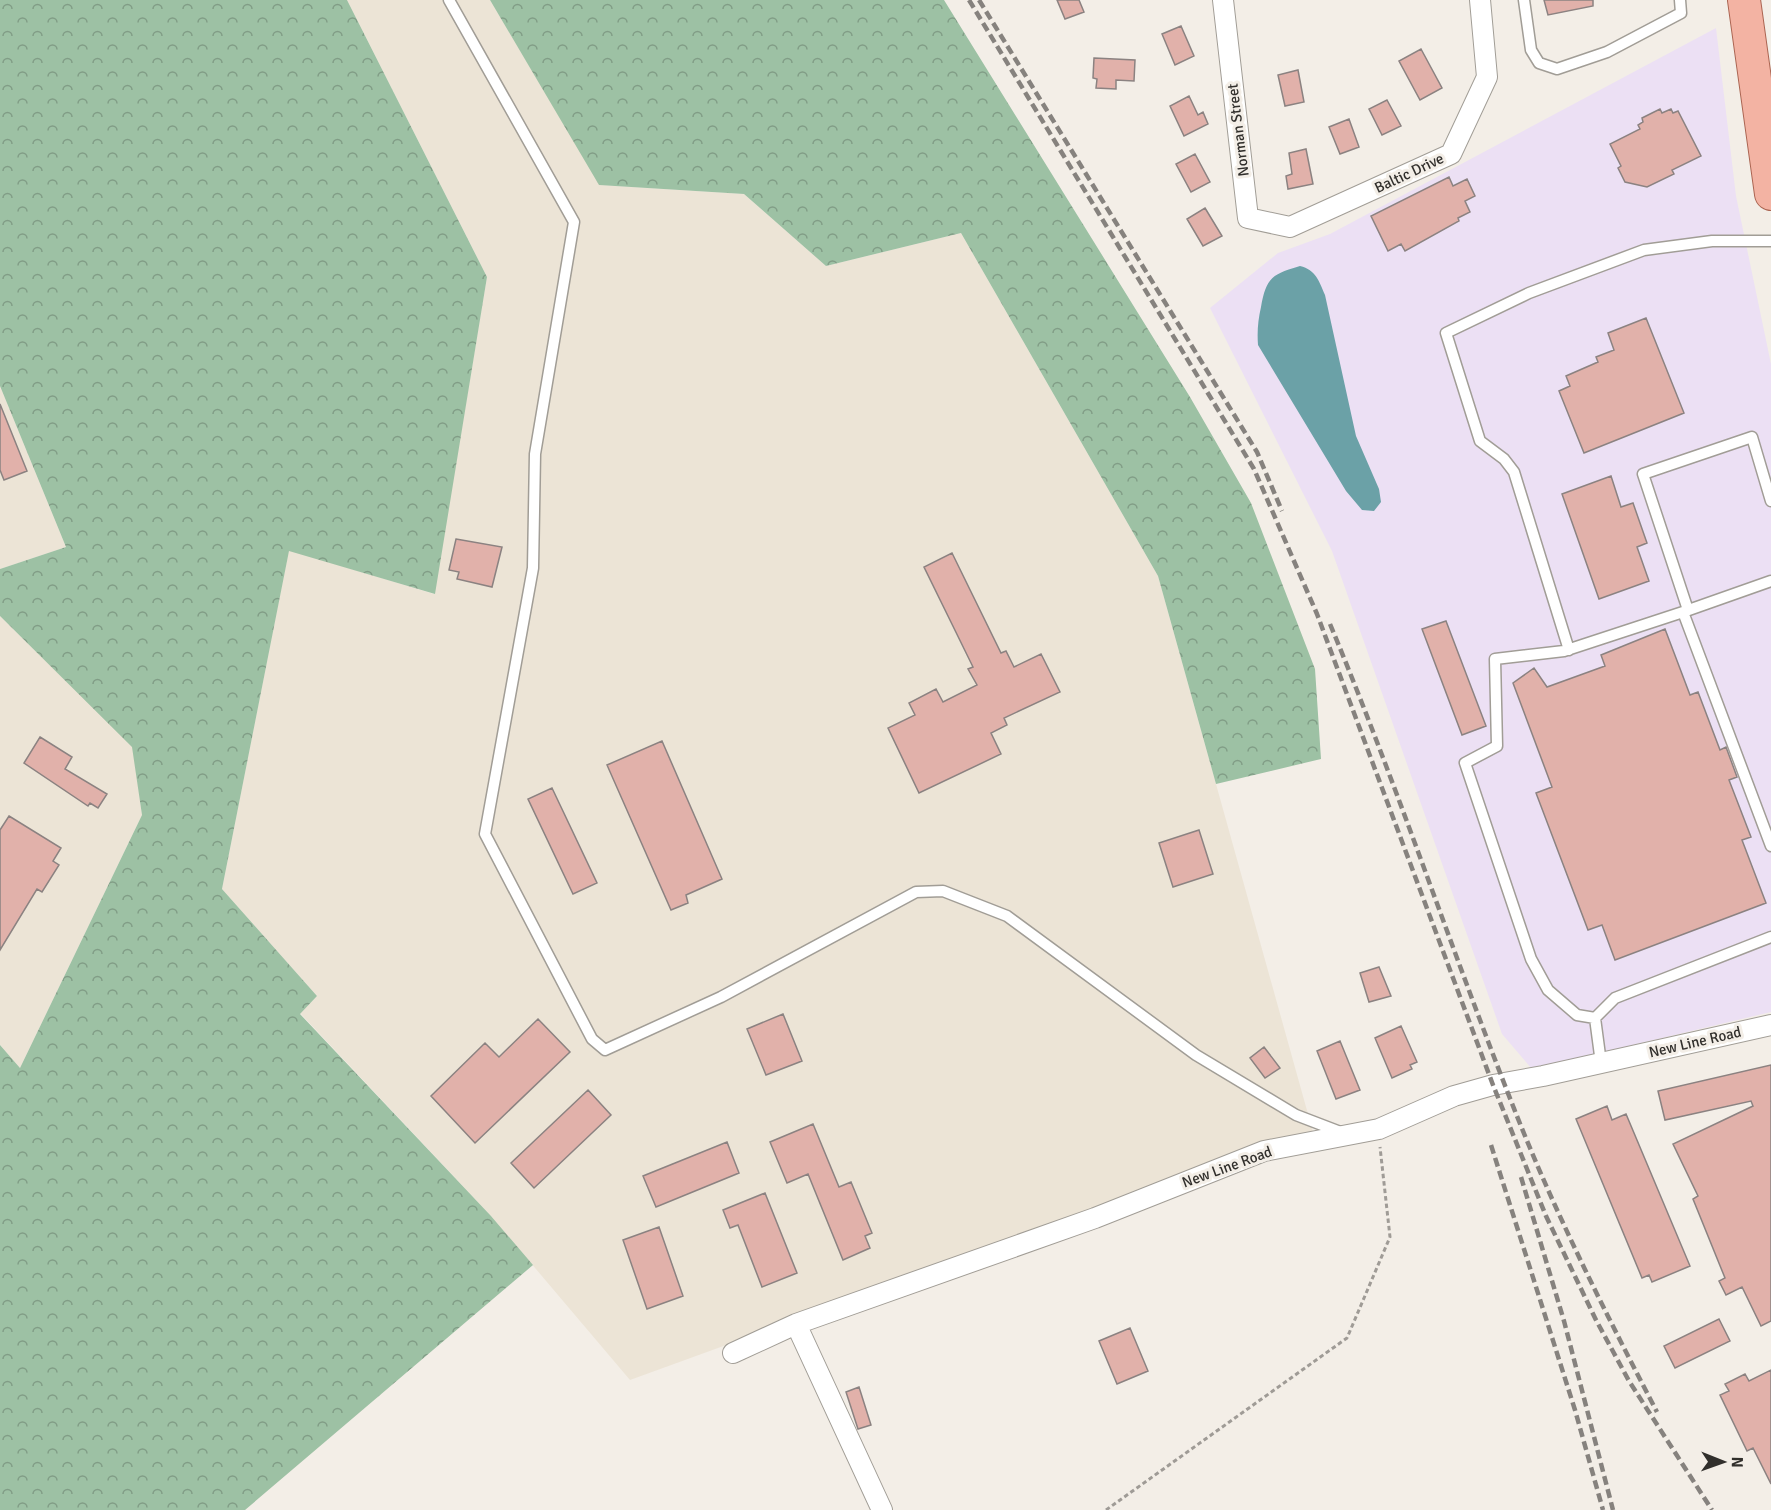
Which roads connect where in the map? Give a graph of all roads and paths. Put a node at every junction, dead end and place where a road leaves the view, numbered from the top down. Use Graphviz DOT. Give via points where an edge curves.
graph roads {
  1 [pos="449,0"];
  2 [pos="1224,0"];
  3 [pos="1480,0"];
  4 [pos="1524,0"];
  5 [pos="1680,0"];
  6 [pos="1744,0"];
  7 [pos="1771,194"];
  8 [pos="1290,227"];
  9 [pos="1771,241"];
  10 [pos="1771,501"];
  11 [pos="1771,581"];
  12 [pos="1686,611"];
  13 [pos="1569,650"];
  14 [pos="1771,846"];
  15 [pos="1771,937"];
  16 [pos="1595,1018"];
  17 [pos="1771,1025"];
  18 [pos="1601,1063"];
  19 [pos="1379,1129"];
  20 [pos="1349,1136"];
  21 [pos="796,1324"];
  22 [pos="734,1353"];
  23 [pos="882,1510"];
  24 [pos="1106,1510"];
  1 -- 20 [label="lane" via="574,222 536,454 533,568 485,834 592,1039 605,1050 721,997 916,892 942,891 1007,916 1196,1054 1296,1115"];
  2 -- 8 [label="street, Norman Street" via="1248,218"];
  3 -- 8 [label="street, Baltic Drive" via="1487,77 1451,154"];
  4 -- 5 [label="lane" via="1532,50 1539,63 1557,69 1607,52 1681,13"];
  6 -- 7 [label="main road"];
  9 -- 13 [label="lane" via="1712,241 1644,249 1528,293 1446,333 1480,441 1514,472"];
  10 -- 12 [label="lane" via="1752,437 1643,474"];
  11 -- 12 [label="lane"];
  12 -- 13 [label="lane"];
  12 -- 14 [label="lane"];
  13 -- 16 [label="lane" via="1495,659 1497,746 1465,763 1531,960 1548,990 1578,1015"];
  15 -- 16 [label="lane" via="1615,998"];
  16 -- 18 [label="lane"];
  17 -- 18 [label="street, New Line Road"];
  18 -- 19 [label="street, New Line Road" via="1454,1096"];
  19 -- 20 [label="street, New Line Road"];
  19 -- 24 [label="path" via="1390,1237 1347,1338"];
  20 -- 21 [label="street, New Line Road" via="1264,1151 1095,1218"];
  21 -- 22 [label="street, New Line Road"];
  21 -- 23 [label="street"];
}
